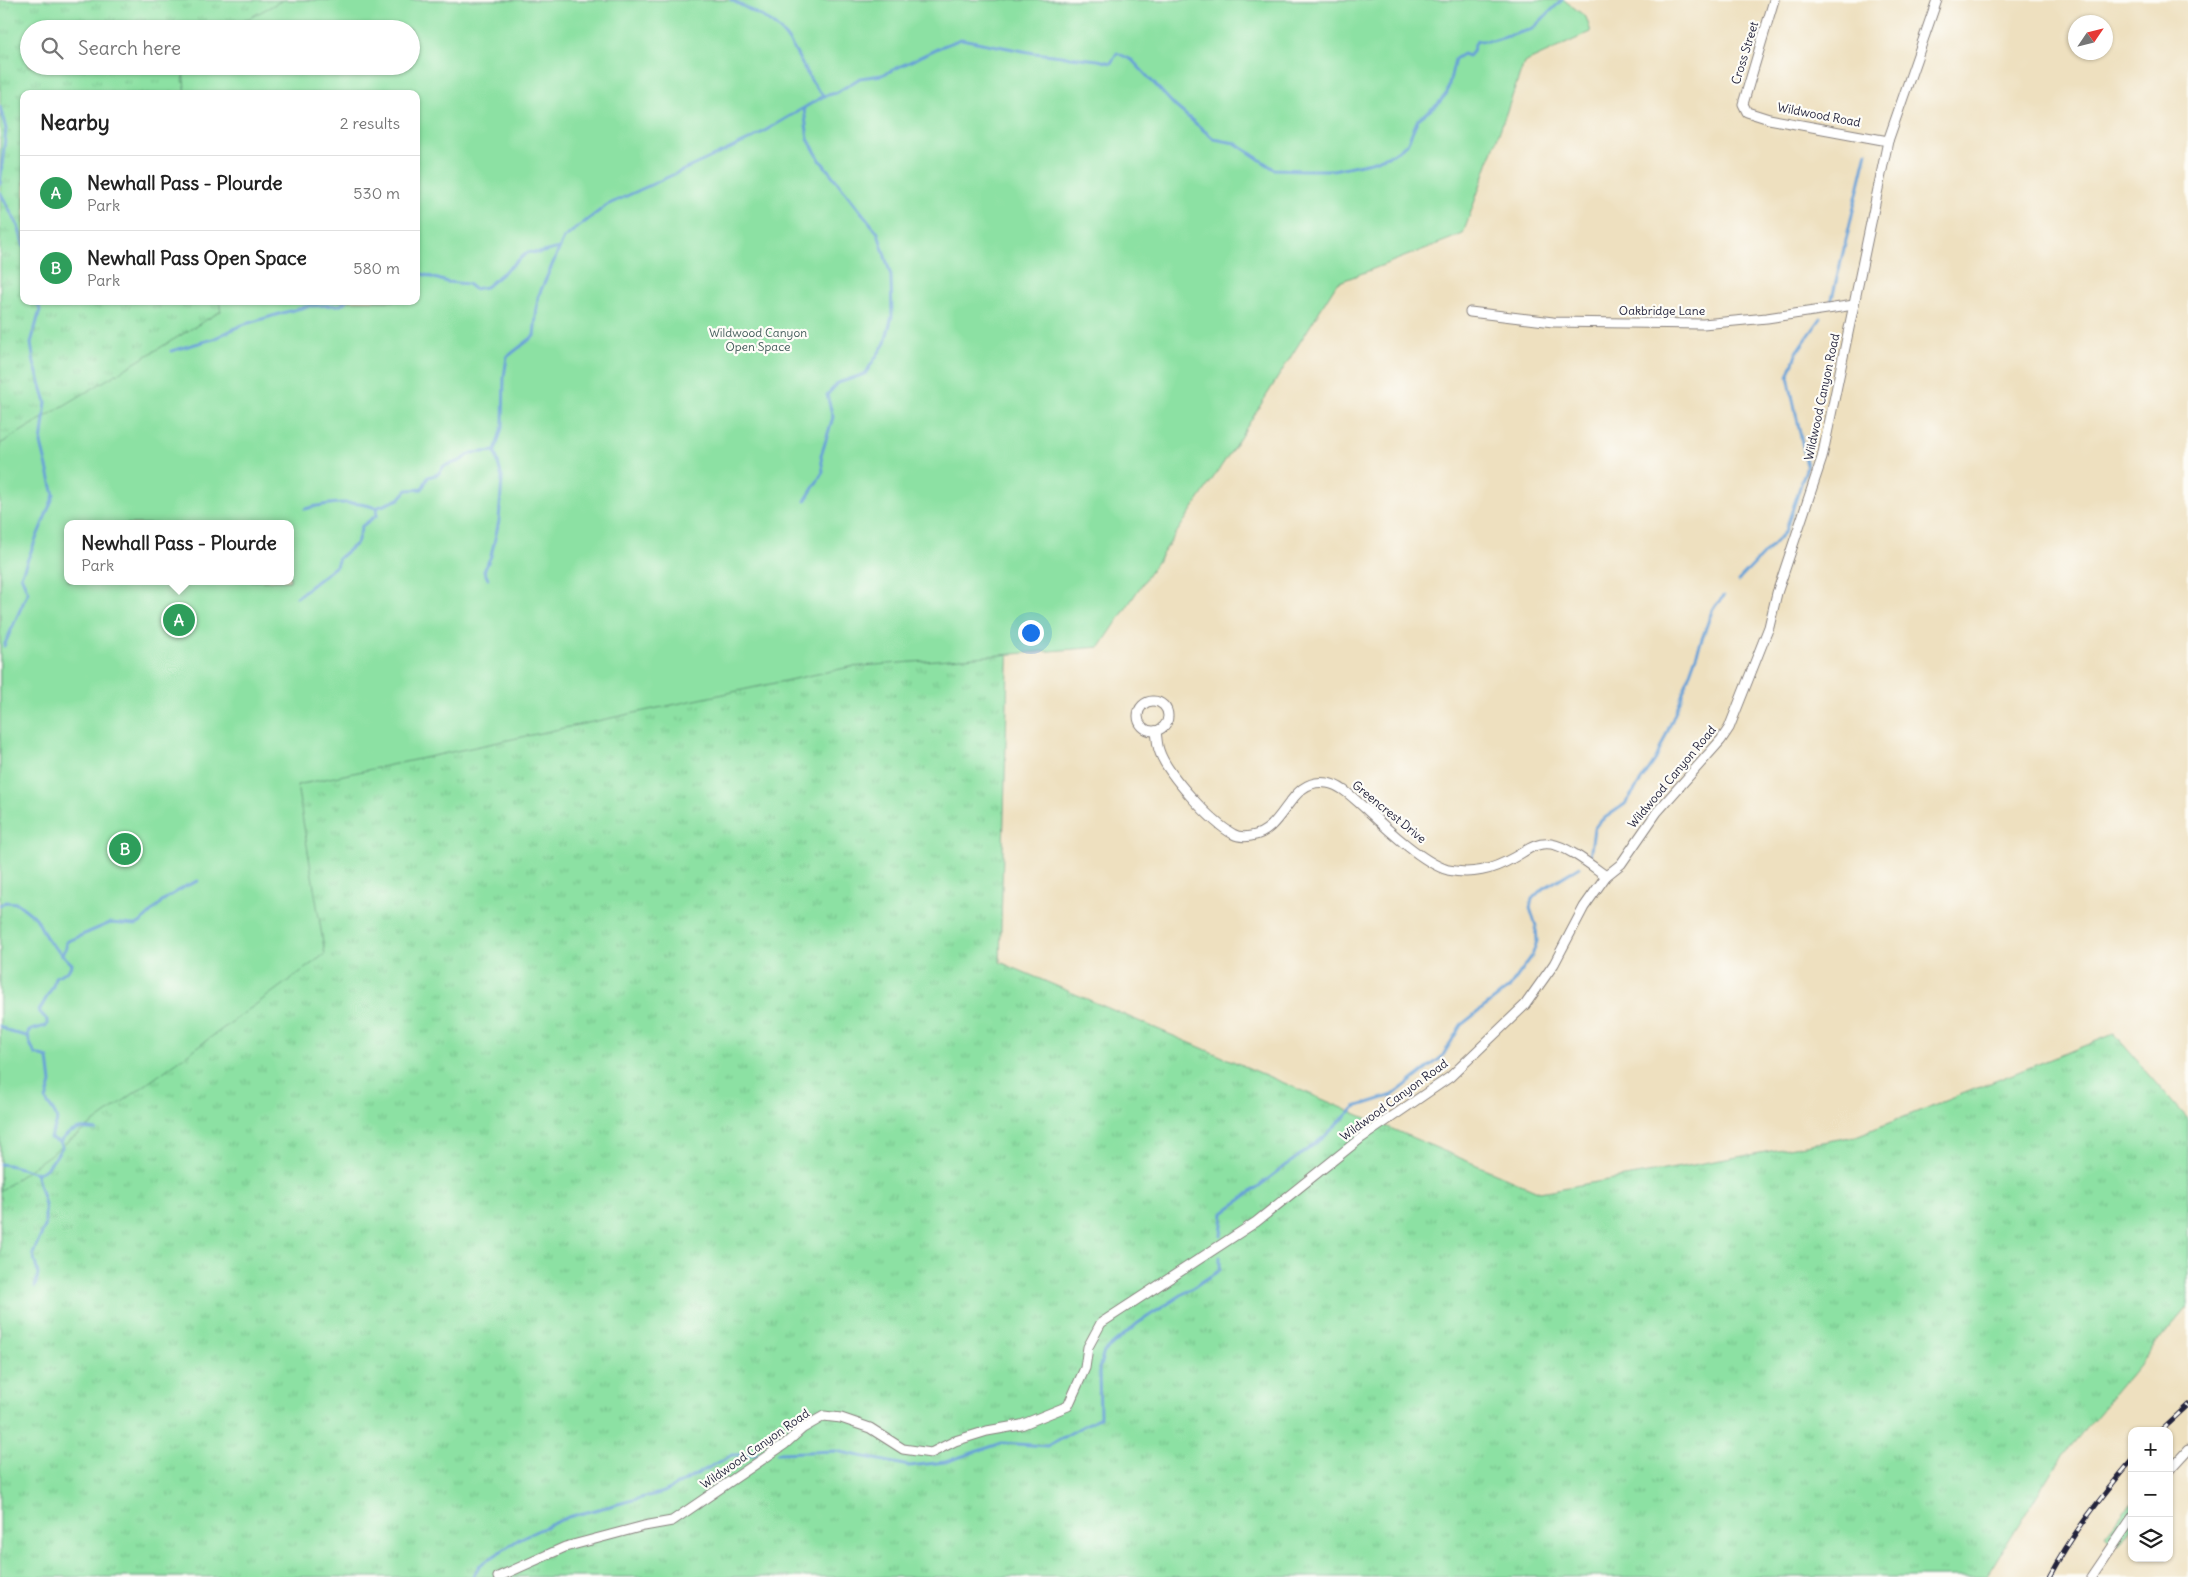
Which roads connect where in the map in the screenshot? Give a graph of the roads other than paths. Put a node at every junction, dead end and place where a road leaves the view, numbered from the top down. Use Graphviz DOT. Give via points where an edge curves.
graph roads {
  1 [pos="1774,0"];
  2 [pos="1936,0"];
  3 [pos="1746,112"];
  4 [pos="1888,141"];
  5 [pos="1854,305"];
  6 [pos="1470,312"];
  7 [pos="1156,731"];
  8 [pos="1606,876"];
  9 [pos="2188,1450"];
  10 [pos="2173,1467"];
  11 [pos="2128,1524"];
  12 [pos="498,1577"];
  13 [pos="2092,1577"];
  1 -- 3 [label="street, Cross Street" via="1743,104"];
  2 -- 4 [label="street, Wildwood Canyon Road"];
  3 -- 4 [label="street, Wildwood Road"];
  4 -- 5 [label="street, Wildwood Canyon Road"];
  5 -- 6 [label="street, Oakbridge Lane" via="1703,324 1553,322"];
  5 -- 8 [label="street, Wildwood Canyon Road" via="1822,458 1777,593 1769,627 1729,728 1657,812 1621,864"];
  7 -- 8 [label="street, Greencrest Drive" via="1158,749 1187,793 1234,835 1250,837 1262,833 1271,828 1302,788 1317,782 1328,783 1341,789 1434,865 1471,873 1492,869 1536,844 1552,844"];
  8 -- 12 [label="street, Wildwood Canyon Road" via="1584,907 1539,987 1511,1020 1450,1077 1361,1138 1256,1222 1188,1269 1101,1322 1088,1347 1085,1368 1068,1406 1022,1425 954,1441 931,1454 903,1449 870,1428 824,1416 672,1521 564,1547"];
  9 -- 10 [label="street"];
  11 -- 13 [label="street"];
}
